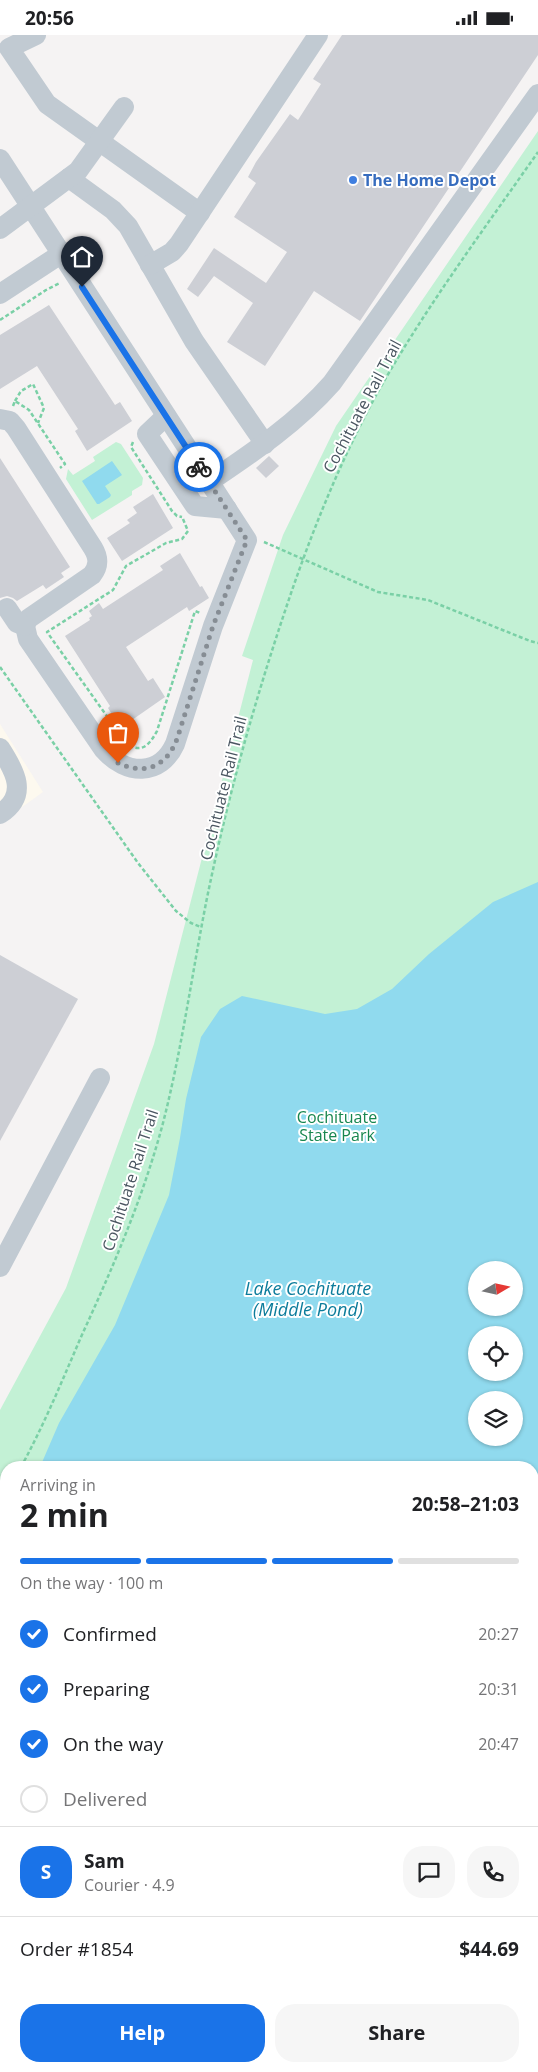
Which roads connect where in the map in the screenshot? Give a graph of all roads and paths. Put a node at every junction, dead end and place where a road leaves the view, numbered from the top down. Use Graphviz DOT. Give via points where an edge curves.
graph roads {
  1 [pos="36,35"];
  2 [pos="318,35"];
  3 [pos="538,94"];
  4 [pos="124,107"];
  5 [pos="100,142"];
  6 [pos="538,152"];
  7 [pos="0,159"];
  8 [pos="69,178"];
  9 [pos="30,206"];
  10 [pos="200,213"];
  11 [pos="0,229"];
  12 [pos="62,255"];
  13 [pos="150,265"];
  14 [pos="60,283"];
  15 [pos="0,294"];
  16 [pos="0,320"];
  17 [pos="14,401"];
  18 [pos="166,416"];
  19 [pos="0,419"];
  20 [pos="38,423"];
  21 [pos="265,443"];
  22 [pos="209,482"];
  23 [pos="227,509"];
  24 [pos="186,510"];
  25 [pos="247,540"];
  26 [pos="304,559"];
  27 [pos="7,608"];
  28 [pos="207,615"];
  29 [pos="25,626"];
  30 [pos="538,643"];
  31 [pos="0,667"];
  32 [pos="0,748"];
  33 [pos="0,814"];
  34 [pos="202,927"];
  35 [pos="100,1078"];
  36 [pos="0,1267"];
  37 [pos="24,1461"];
  1 -- 5 [label="street" via="9,48 43,101"];
  2 -- 10 [label="street"];
  3 -- 21 [label="street" via="332,383"];
  4 -- 5 [label="street"];
  5 -- 8 [label="street"];
  5 -- 10 [label="street"];
  6 -- 26 [label="path, Cochituate Rail Trail" via="432,303 386,379 348,450"];
  7 -- 9 [label="street"];
  8 -- 9 [label="street"];
  8 -- 13 [label="street" via="124,220"];
  9 -- 11 [label="street"];
  9 -- 12 [label="street"];
  10 -- 13 [label="street" via="176,248"];
  12 -- 15 [label="street"];
  12 -- 18 [label="street"];
  13 -- 21 [label="street" via="194,341"];
  14 -- 16 [label="path"];
  17 -- 20 [label="path" via="21,391 33,384 44,408"];
  18 -- 22 [label="street"];
  18 -- 23 [label="street" via="147,434 195,505"];
  19 -- 29 [label="street" via="13,424 98,559 92,575 31,616"];
  21 -- 22 [label="street"];
  22 -- 23 [label="street"];
  23 -- 25 [label="street"];
  24 -- 28 [label="path" via="182,517 188,531 182,539 166,543 126,567 113,590 47,632 118,734 126,743 138,748 151,743 157,731 195,611"];
  25 -- 26 [label="path" via="266,542"];
  25 -- 29 [label="street" via="213,626 175,744 158,765 144,769 128,768 109,755 32,646"];
  26 -- 30 [label="path" via="378,592 428,599"];
  26 -- 34 [label="path, Cochituate Rail Trail" via="273,648 243,751"];
  27 -- 29 [label="street" via="17,623"];
  31 -- 34 [label="path" via="138,863 180,915"];
  32 -- 33 [label="street" via="16,774 17,791 10,805"];
  34 -- 37 [label="path, Cochituate Rail Trail" via="177,1063 141,1195 111,1271"];
  35 -- 36 [label="street"];
}
